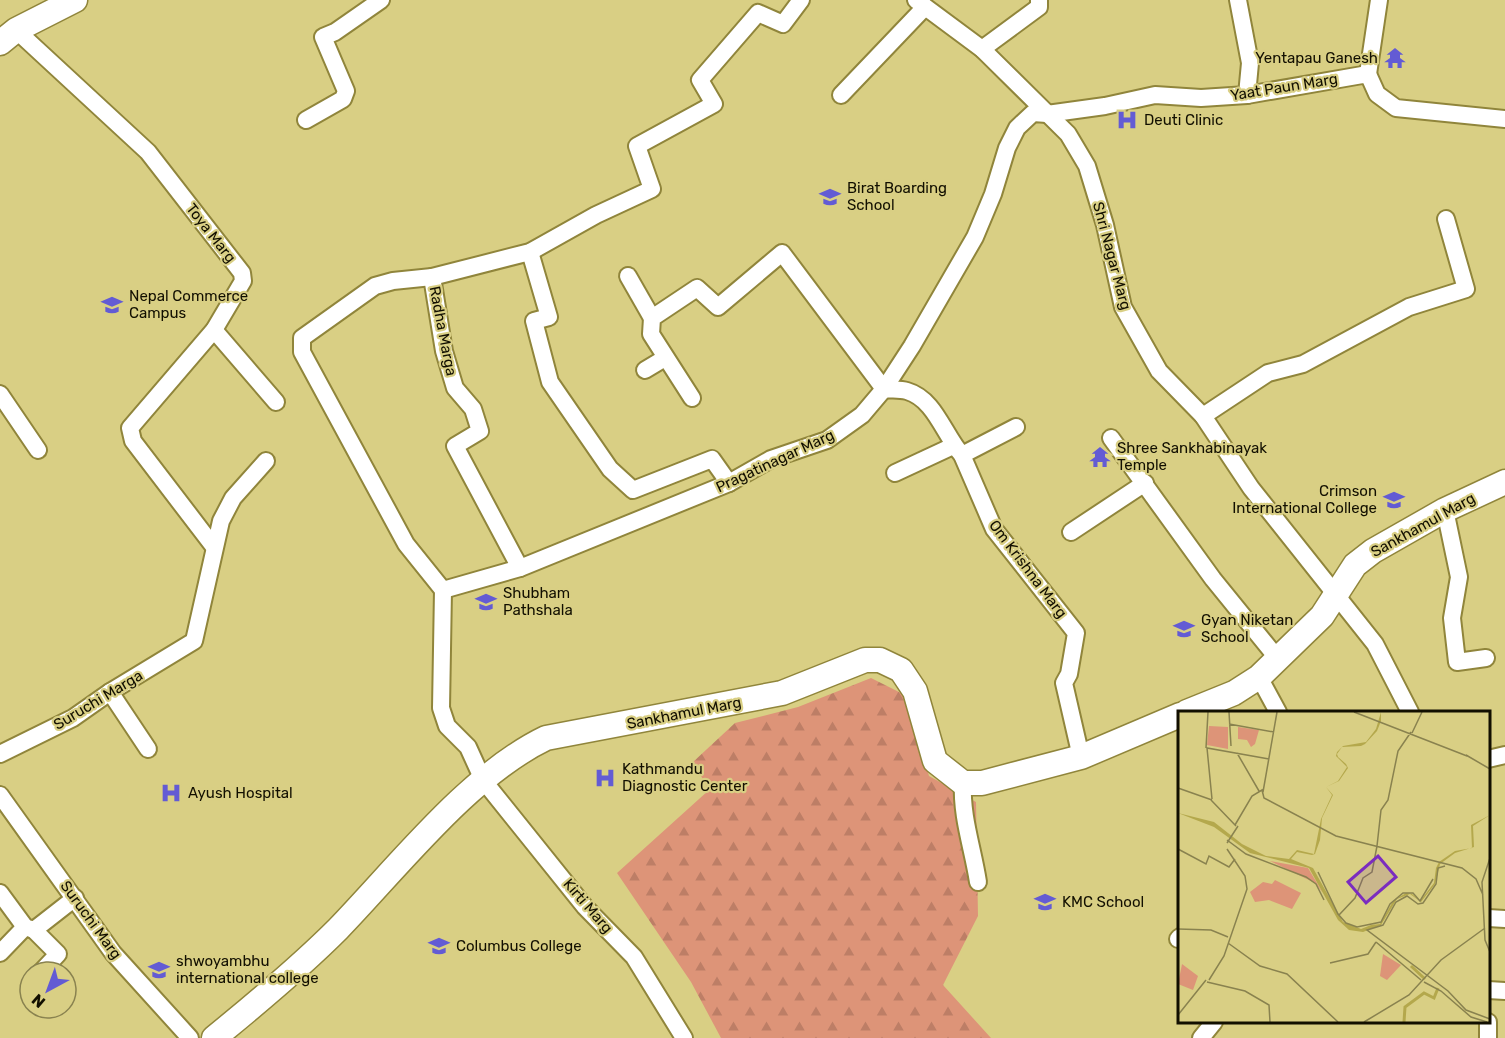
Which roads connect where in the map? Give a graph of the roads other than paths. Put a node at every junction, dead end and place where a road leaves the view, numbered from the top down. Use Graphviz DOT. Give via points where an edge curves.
graph roads {
  1 [pos="75,0"];
  2 [pos="381,0"];
  3 [pos="801,0"];
  4 [pos="1039,0"];
  5 [pos="1238,0"];
  6 [pos="1379,0"];
  7 [pos="920,3"];
  8 [pos="8,36"];
  9 [pos="982,49"];
  10 [pos="1368,74"];
  11 [pos="1247,94"];
  12 [pos="841,95"];
  13 [pos="1047,114"];
  14 [pos="1505,119"];
  15 [pos="306,120"];
  16 [pos="1446,219"];
  17 [pos="535,248"];
  18 [pos="628,276"];
  19 [pos="432,277"];
  20 [pos="652,318"];
  21 [pos="214,330"];
  22 [pos="665,358"];
  23 [pos="645,370"];
  24 [pos="884,389"];
  25 [pos="0,394"];
  26 [pos="692,398"];
  27 [pos="276,402"];
  28 [pos="1203,416"];
  29 [pos="1016,427"];
  30 [pos="1111,438"];
  31 [pos="38,450"];
  32 [pos="958,450"];
  33 [pos="266,461"];
  34 [pos="895,473"];
  35 [pos="1505,482"];
  36 [pos="729,483"];
  37 [pos="1145,483"];
  38 [pos="1445,510"];
  39 [pos="1071,532"];
  40 [pos="214,547"];
  41 [pos="520,568"];
  42 [pos="443,590"];
  43 [pos="1337,593"];
  44 [pos="1486,658"];
  45 [pos="1278,659"];
  46 [pos="1259,677"];
  47 [pos="110,692"];
  48 [pos="1189,711"];
  49 [pos="1277,711"];
  50 [pos="1409,711"];
  51 [pos="1178,716"];
  52 [pos="148,749"];
  53 [pos="0,754"];
  54 [pos="1505,755"];
  55 [pos="1081,757"];
  56 [pos="1490,759"];
  57 [pos="483,780"];
  58 [pos="963,783"];
  59 [pos="0,795"];
  60 [pos="978,882"];
  61 [pos="0,893"];
  62 [pos="75,898"];
  63 [pos="1490,918"];
  64 [pos="1505,920"];
  65 [pos="30,929"];
  66 [pos="0,953"];
  67 [pos="52,960"];
  68 [pos="1490,990"];
  69 [pos="1505,991"];
  70 [pos="1213,1023"];
  71 [pos="190,1038"];
  72 [pos="214,1038"];
  73 [pos="684,1038"];
  74 [pos="1201,1038"];
  1 -- 8 [label="main road"];
  2 -- 15 [label="street" via="323,37 346,91 343,99"];
  3 -- 17 [label="street, Radha Marga" via="783,24 758,13 700,80 714,104 637,146 652,189"];
  4 -- 9 [label="street" via="1039,7"];
  5 -- 11 [label="street" via="1250,63"];
  6 -- 10 [label="street"];
  7 -- 9 [label="street, Shri Nagar Marg"];
  7 -- 12 [label="street"];
  8 -- 21 [label="street, Toya Marg" via="148,152 242,273 243,281"];
  9 -- 13 [label="street, Shri Nagar Marg"];
  10 -- 11 [label="street, Yaat Paun Marg"];
  10 -- 14 [label="street" via="1377,94 1396,108"];
  11 -- 13 [label="street, Yaat Paun Marg" via="1201,98 1155,95"];
  13 -- 24 [label="street, Pragatinagar Marg" via="1033,113 1017,128 1006,148 975,237"];
  13 -- 28 [label="street, Shri Nagar Marg" via="1068,134 1087,166 1123,307 1159,371"];
  16 -- 28 [label="street" via="1466,289 1409,307 1303,364 1268,374"];
  17 -- 19 [label="street, Radha Marga"];
  17 -- 36 [label="street" via="549,317 534,321 550,382 610,468 633,490 712,459"];
  18 -- 20 [label="street"];
  19 -- 41 [label="street, Radha Marga" via="444,351 455,388 474,409 480,431 455,446"];
  19 -- 42 [label="street" via="375,286 303,338 302,352 406,544"];
  20 -- 22 [label="street" via="651,334"];
  20 -- 24 [label="street" via="697,288 718,307 782,253"];
  21 -- 27 [label="street"];
  21 -- 40 [label="street, Toya Marg" via="130,428 133,441"];
  22 -- 23 [label="street"];
  22 -- 26 [label="street"];
  24 -- 32 [label="street, Om Krishna Marg" via="909,391 931,408"];
  24 -- 36 [label="street, Pragatinagar Marg" via="862,415 827,440 785,453"];
  25 -- 31 [label="street"];
  28 -- 43 [label="street, Shri Nagar Marg" via="1251,488"];
  29 -- 32 [label="street"];
  30 -- 37 [label="street"];
  32 -- 34 [label="street"];
  32 -- 55 [label="street, Om Krishna Marg" via="994,529 1076,633 1064,683"];
  33 -- 40 [label="street" via="233,498 220,521"];
  35 -- 38 [label="main road, Sankhamul Marg"];
  36 -- 41 [label="street, Pragatinagar Marg"];
  37 -- 39 [label="street"];
  37 -- 45 [label="street" via="1213,579"];
  38 -- 43 [label="main road, Sankhamul Marg" via="1373,551 1355,565"];
  38 -- 44 [label="street" via="1459,577 1452,618 1457,662"];
  40 -- 47 [label="street, Suruchi Marga" via="194,641"];
  41 -- 42 [label="street, Pragatinagar Marg"];
  42 -- 57 [label="street, Kirti Marg" via="441,708 447,726 468,747"];
  43 -- 45 [label="main road, Sankhamul Marg" via="1322,616"];
  43 -- 50 [label="street, Shri Nagar Marg" via="1375,644"];
  45 -- 46 [label="main road, Sankhamul Marg"];
  46 -- 48 [label="main road, Sankhamul Marg" via="1234,693"];
  46 -- 49 [label="street"];
  47 -- 52 [label="street"];
  47 -- 53 [label="street, Suruchi Marga" via="73,718"];
  51 -- 55 [label="main road"];
  54 -- 56 [label="street"];
  55 -- 58 [label="main road" via="982,783"];
  57 -- 58 [label="main road, Sankhamul Marg" via="518,752 546,738 782,693 865,660 880,660 901,670 915,691 935,761"];
  57 -- 72 [label="main road, Sankhamul Marg" via="320,946"];
  57 -- 73 [label="street, Kirti Marg" via="585,907 634,957"];
  58 -- 60 [label="street" via="962,805"];
  59 -- 62 [label="street, Suruchi Marg"];
  61 -- 65 [label="street"];
  62 -- 65 [label="street"];
  62 -- 71 [label="street, Suruchi Marg" via="113,953"];
  63 -- 64 [label="street"];
  65 -- 66 [label="street"];
  65 -- 67 [label="street" via="58,954"];
  68 -- 69 [label="street"];
  70 -- 74 [label="street"];
}
